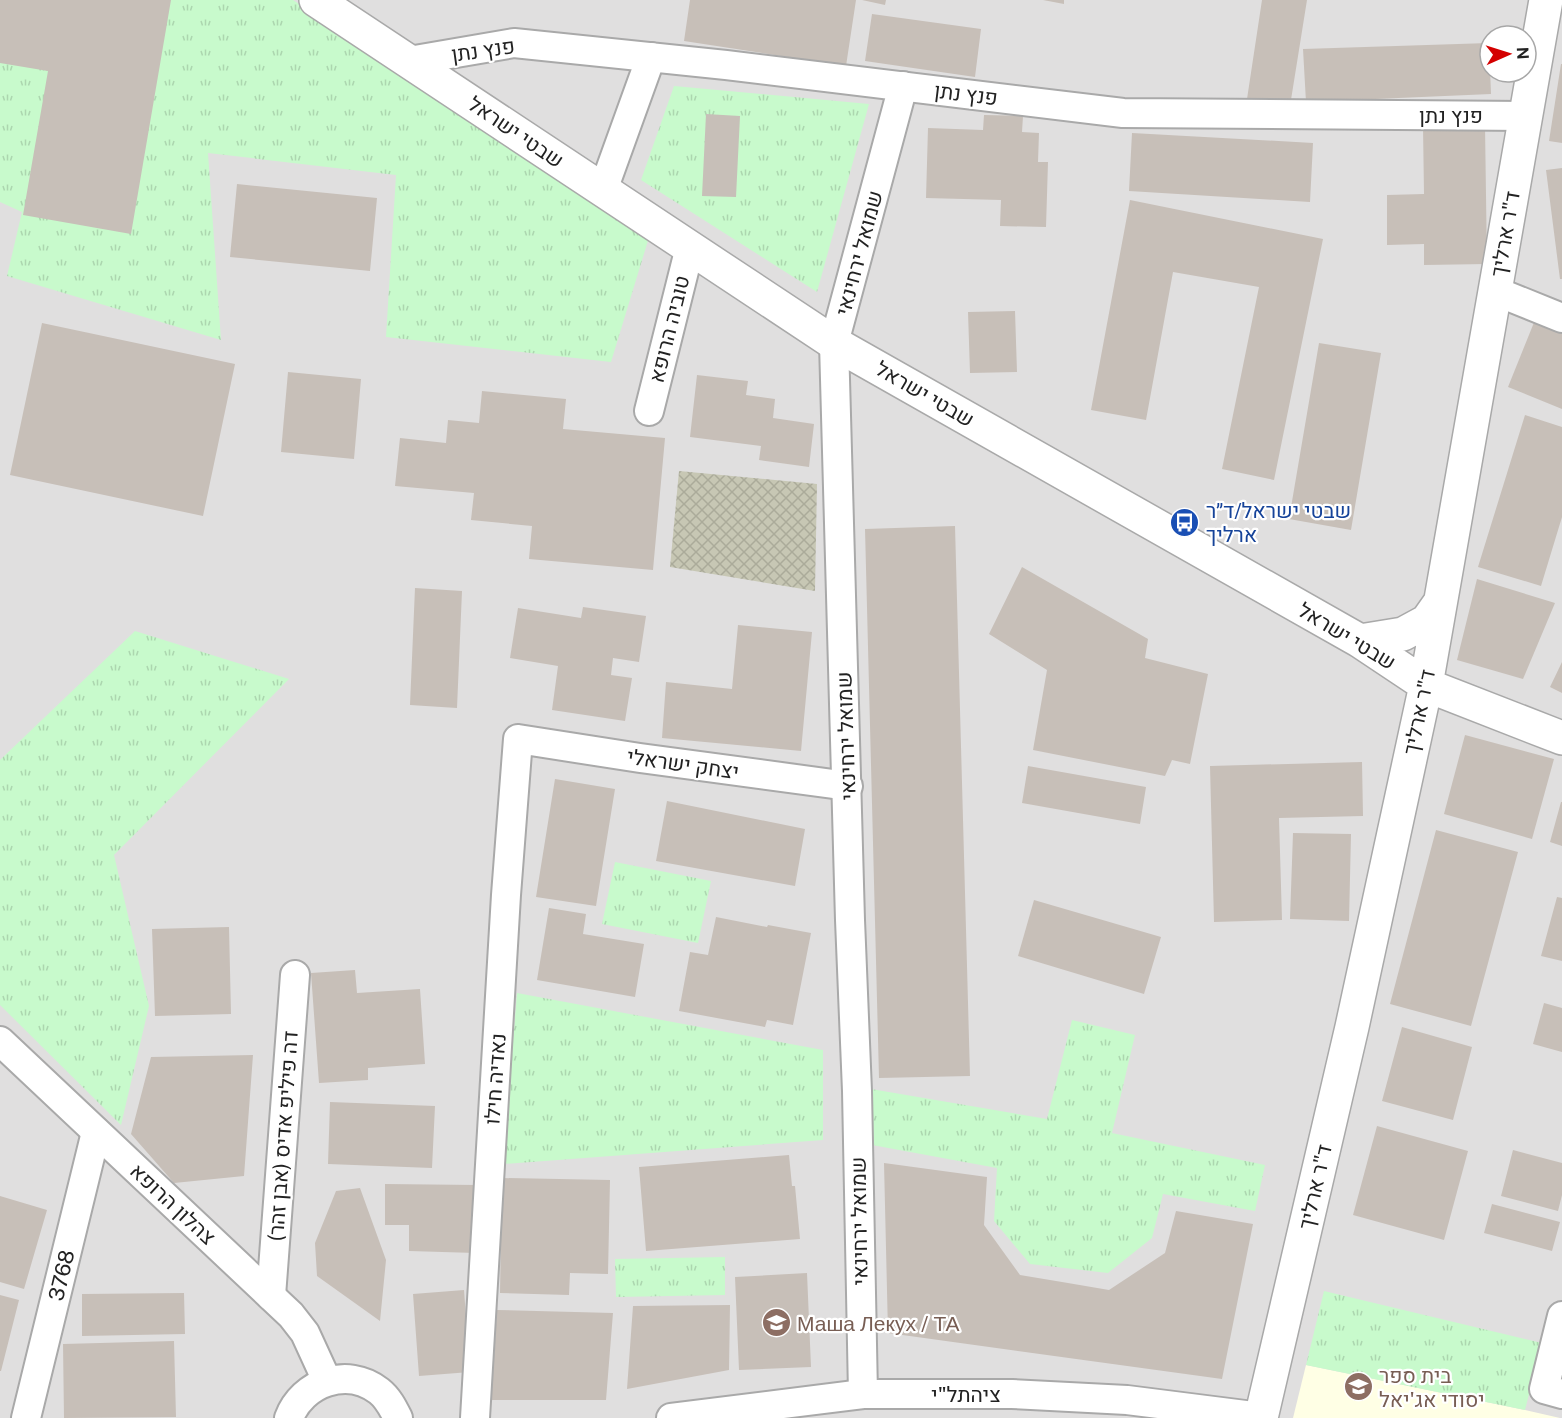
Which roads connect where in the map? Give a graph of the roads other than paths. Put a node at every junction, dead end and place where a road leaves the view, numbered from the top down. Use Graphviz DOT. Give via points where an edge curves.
graph roads {
  1 [pos="316,0"];
  2 [pos="1546,0"];
  3 [pos="1551,36"];
  4 [pos="651,57"];
  5 [pos="409,61"];
  6 [pos="903,86"];
  7 [pos="1526,116"];
  8 [pos="603,190"];
  9 [pos="690,247"];
  10 [pos="1496,291"];
  11 [pos="1562,318"];
  12 [pos="834,343"];
  13 [pos="649,411"];
  14 [pos="1439,603"];
  15 [pos="1360,641"];
  16 [pos="1426,685"];
  17 [pos="1562,738"];
  18 [pos="518,739"];
  19 [pos="848,786"];
  20 [pos="295,975"];
  21 [pos="0,1041"];
  22 [pos="96,1132"];
  23 [pos="271,1296"];
  24 [pos="1562,1316"];
  25 [pos="327,1381"];
  26 [pos="1553,1391"];
  27 [pos="862,1394"];
  28 [pos="26,1418"];
  29 [pos="289,1418"];
  30 [pos="398,1418"];
  31 [pos="475,1418"];
  32 [pos="671,1418"];
  33 [pos="1261,1418"];
  1 -- 5 [label="street, שבטי ישראל"];
  2 -- 3 [label="street, ד\"ר ארליך"];
  3 -- 7 [label="street, ד\"ר ארליך"];
  4 -- 5 [label="street, פנץ נתן" via="514,43"];
  4 -- 6 [label="street, פנץ נתן"];
  4 -- 8 [label="street"];
  5 -- 8 [label="street, שבטי ישראל"];
  6 -- 7 [label="street, פנץ נתן" via="1123,113"];
  6 -- 12 [label="street, שמואל ירחינאי"];
  7 -- 10 [label="street, ד\"ר ארליך"];
  8 -- 9 [label="street, שבטי ישראל"];
  9 -- 12 [label="street, שבטי ישראל"];
  9 -- 13 [label="street, טוביה הרופא"];
  10 -- 11 [label="street"];
  10 -- 14 [label="street, ד\"ר ארליך"];
  12 -- 15 [label="street, שבטי ישראל"];
  12 -- 19 [label="street, שמואל ירחינאי"];
  14 -- 15 [label="street" via="1427,621 1403,634"];
  14 -- 16 [label="street, ד\"ר ארליך"];
  15 -- 16 [label="street, שבטי ישראל"];
  16 -- 17 [label="street, שבטי ישראל"];
  16 -- 33 [label="street, ד\"ר ארליך"];
  18 -- 19 [label="street, יצחק ישראלי"];
  18 -- 31 [label="street, נאדיה חילו"];
  19 -- 27 [label="street, שמואל ירחינאי"];
  20 -- 23 [label="street, דה פיליפ אדיס (אבן זהר)"];
  21 -- 22 [label="street, צהלון הרופא"];
  22 -- 23 [label="street, צהלון הרופא"];
  22 -- 28 [label="street, 3768"];
  23 -- 25 [label="street, צהלון הרופא" via="305,1333"];
  24 -- 26 [label="street"];
  25 -- 29 [label="street" via="298,1400"];
  25 -- 30 [label="street" via="345,1378 363,1382 379,1391"];
  27 -- 32 [label="street, ציהתל\"י"];
  27 -- 33 [label="street, ציהתל\"י" via="1012,1394 1127,1400"];
}
